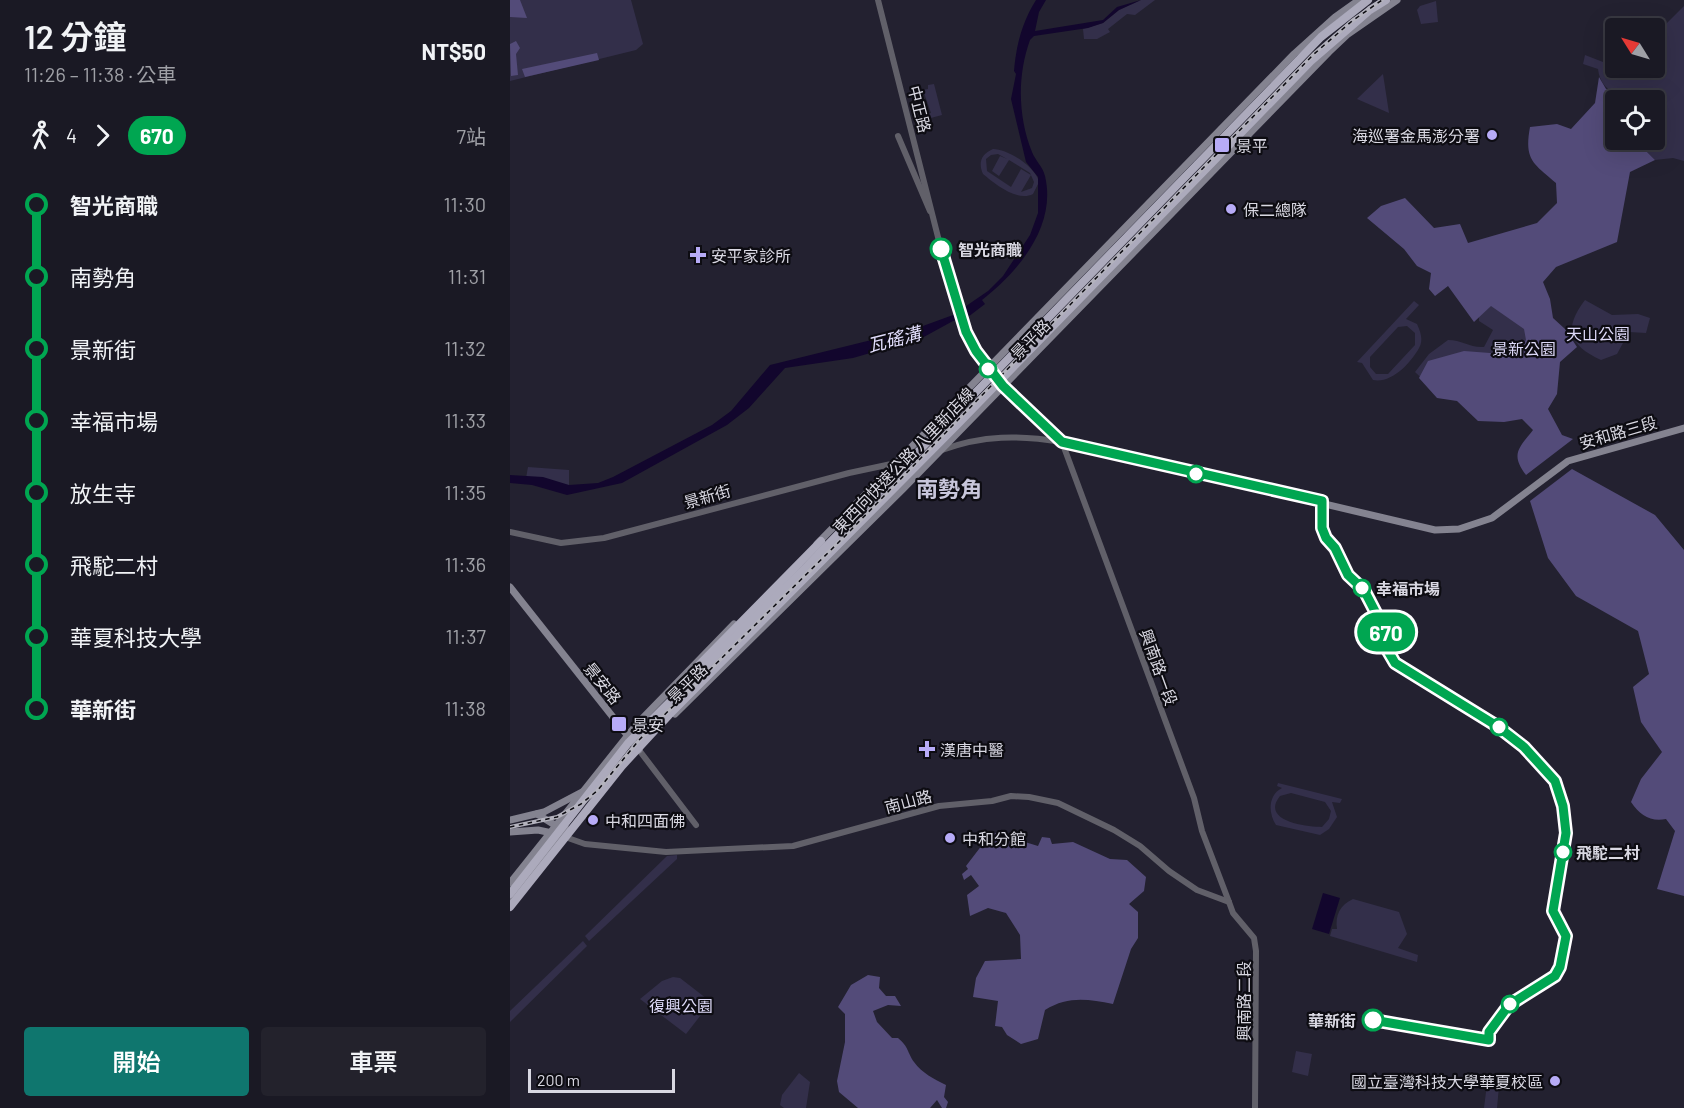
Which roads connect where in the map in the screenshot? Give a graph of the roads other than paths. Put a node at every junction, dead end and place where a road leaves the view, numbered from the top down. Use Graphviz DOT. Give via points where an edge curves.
graph roads {
  1 [pos="878,0"];
  2 [pos="1359,0"];
  3 [pos="1368,0"];
  4 [pos="1386,0"];
  5 [pos="1397,0"];
  6 [pos="898,136"];
  7 [pos="933,217"];
  8 [pos="988,369"];
  9 [pos="1003,386"];
  10 [pos="1684,428"];
  11 [pos="1062,442"];
  12 [pos="940,451"];
  13 [pos="896,463"];
  14 [pos="1561,466"];
  15 [pos="833,529"];
  16 [pos="510,532"];
  17 [pos="821,541"];
  18 [pos="510,587"];
  19 [pos="628,740"];
  20 [pos="639,750"];
  21 [pos="586,789"];
  22 [pos="574,802"];
  23 [pos="537,814"];
  24 [pos="510,820"];
  25 [pos="555,825"];
  26 [pos="696,825"];
  27 [pos="510,832"];
  28 [pos="549,832"];
  29 [pos="564,835"];
  30 [pos="510,883"];
  31 [pos="510,894"];
  32 [pos="510,901"];
  33 [pos="1229,902"];
  34 [pos="510,910"];
  35 [pos="1255,1108"];
  1 -- 7 [label="street, 中正路"];
  2 -- 8 [label="main road, 景平路" via="1294,54"];
  3 -- 19 [label="highway, 東西向快速公路 八里新店線" via="1314,44 807,566"];
  4 -- 34 [label="highway, 東西向快速公路 八里新店線" via="1311,61 669,715 622,766"];
  5 -- 9 [label="main road, 景平路" via="1329,52"];
  6 -- 7 [label="street"];
  7 -- 8 [label="street, 中正路" via="966,332"];
  8 -- 9 [label="street, 中正路"];
  8 -- 13 [label="main road, 景平路"];
  9 -- 11 [label="main road"];
  9 -- 12 [label="main road, 景平路"];
  10 -- 14 [label="main road, 安和路三段" via="1591,453"];
  11 -- 12 [label="street, 景新街" via="988,437"];
  11 -- 14 [label="main road, 景新街" via="1435,530 1459,529 1492,518"];
  11 -- 33 [label="street, 興南路一段"];
  12 -- 13 [label="main road, 景新街"];
  12 -- 20 [label="main road, 景平路"];
  13 -- 15 [label="main road, 景平路"];
  13 -- 16 [label="street, 景新街" via="594,540 561,543"];
  15 -- 17 [label="main road, 景平路"];
  15 -- 19 [label="main road, 景平路" via="819,559 644,731"];
  17 -- 19 [label="highway"];
  17 -- 19 [label="main road, 景平路" via="680,678"];
  18 -- 19 [label="main road, 景安路"];
  19 -- 20 [label="main road, 景安路"];
  19 -- 21 [label="main road, 景平路"];
  19 -- 31 [label="highway, 東西向快速公路 八里新店線"];
  20 -- 26 [label="street, 景安路"];
  20 -- 29 [label="main road, 景平路" via="584,817"];
  21 -- 22 [label="main road, 景平路"];
  21 -- 23 [label="main road"];
  22 -- 25 [label="main road, 景平路"];
  22 -- 29 [label="main road"];
  23 -- 24 [label="main road"];
  23 -- 25 [label="main road"];
  25 -- 28 [label="main road, 景平路"];
  25 -- 29 [label="main road"];
  27 -- 28 [label="main road"];
  28 -- 29 [label="main road"];
  28 -- 30 [label="main road"];
  29 -- 32 [label="main road"];
  29 -- 33 [label="street, 南山路" via="585,844 666,852 793,846 939,806 1029,797 1058,803 1114,830 1197,890"];
  29 -- 34 [label="main road"];
  33 -- 35 [label="street, 興南路二段" via="1254,938 1256,951"];
}
